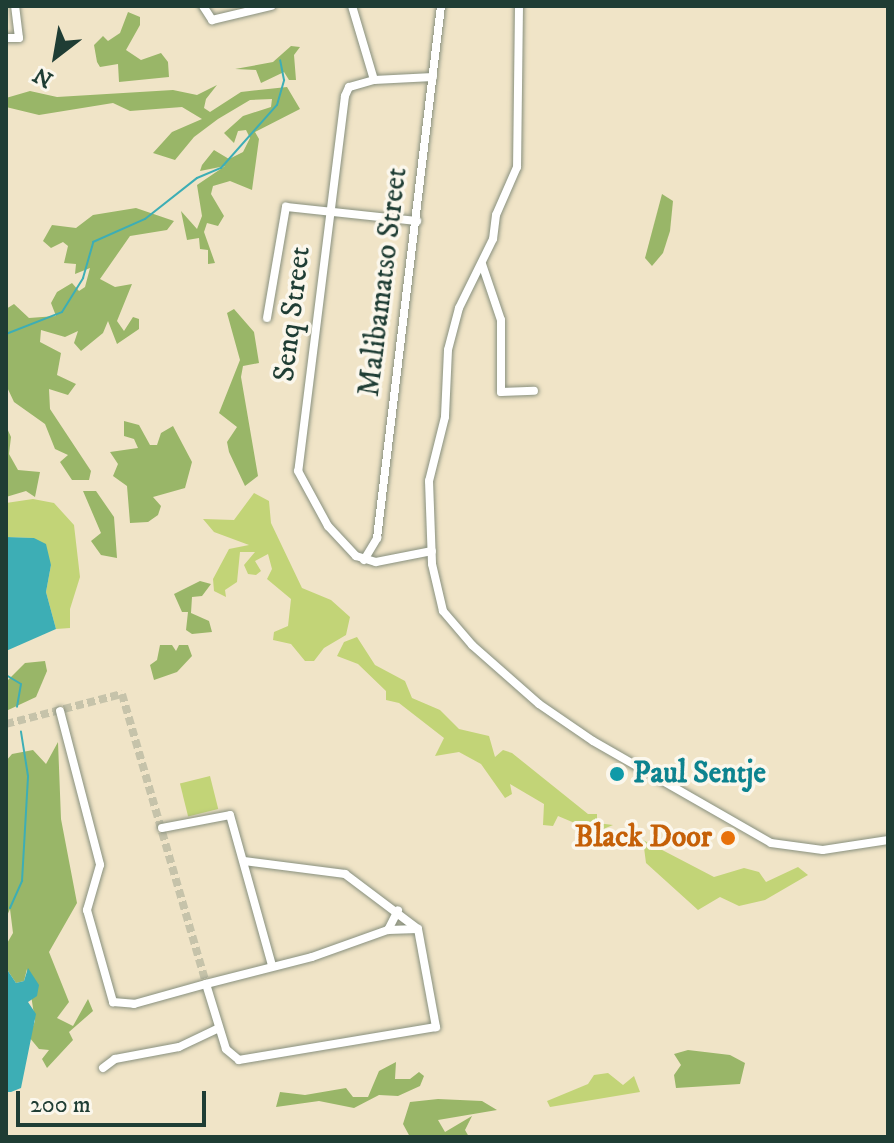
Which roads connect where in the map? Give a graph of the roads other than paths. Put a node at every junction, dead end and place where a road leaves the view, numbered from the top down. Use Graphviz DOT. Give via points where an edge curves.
graph roads {
  1 [pos="15,6"];
  2 [pos="203,6"];
  3 [pos="271,6"];
  4 [pos="352,6"];
  5 [pos="441,6"];
  6 [pos="519,6"];
  7 [pos="6,38"];
  8 [pos="433,77"];
  9 [pos="374,80"];
  10 [pos="330,211"];
  11 [pos="417,221"];
  12 [pos="482,264"];
  13 [pos="267,318"];
  14 [pos="534,391"];
  15 [pos="432,551"];
  16 [pos="364,560"];
  17 [pos="60,711"];
  18 [pos="162,828"];
  19 [pos="888,840"];
  20 [pos="244,861"];
  21 [pos="398,910"];
  22 [pos="418,929"];
  23 [pos="388,930"];
  24 [pos="272,965"];
  25 [pos="206,984"];
  26 [pos="219,1028"];
  27 [pos="103,1068"];
  1 -- 7 [label="street" via="19,38"];
  2 -- 3 [label="street" via="212,20"];
  4 -- 9 [label="street"];
  5 -- 8 [label="street, Malibamatso Street"];
  6 -- 12 [label="street" via="517,167"];
  8 -- 9 [label="street"];
  8 -- 11 [label="street, Malibamatso Street"];
  9 -- 10 [label="street, Senq Street" via="349,87 345,96"];
  10 -- 11 [label="street"];
  10 -- 13 [label="street" via="293,206 283,211"];
  10 -- 16 [label="street, Senq Street" via="298,471 328,526"];
  11 -- 16 [label="street, Malibamatso Street" via="377,538"];
  12 -- 14 [label="street" via="501,320 501,392"];
  12 -- 15 [label="street" via="459,308 448,350 445,417 429,481"];
  15 -- 16 [label="street"];
  15 -- 19 [label="street" via="437,594 449,622 510,681 593,741 786,849 823,850"];
  17 -- 25 [label="street" via="100,865 87,910 113,1002 120,1007"];
  18 -- 20 [label="street" via="230,815"];
  20 -- 21 [label="street" via="345,874"];
  20 -- 24 [label="street"];
  21 -- 22 [label="street"];
  21 -- 23 [label="street"];
  22 -- 23 [label="street"];
  22 -- 26 [label="street" via="436,1027 239,1060 226,1049"];
  23 -- 24 [label="street"];
  24 -- 25 [label="street"];
  25 -- 26 [label="street"];
  26 -- 27 [label="street" via="179,1047 115,1059"];
}
